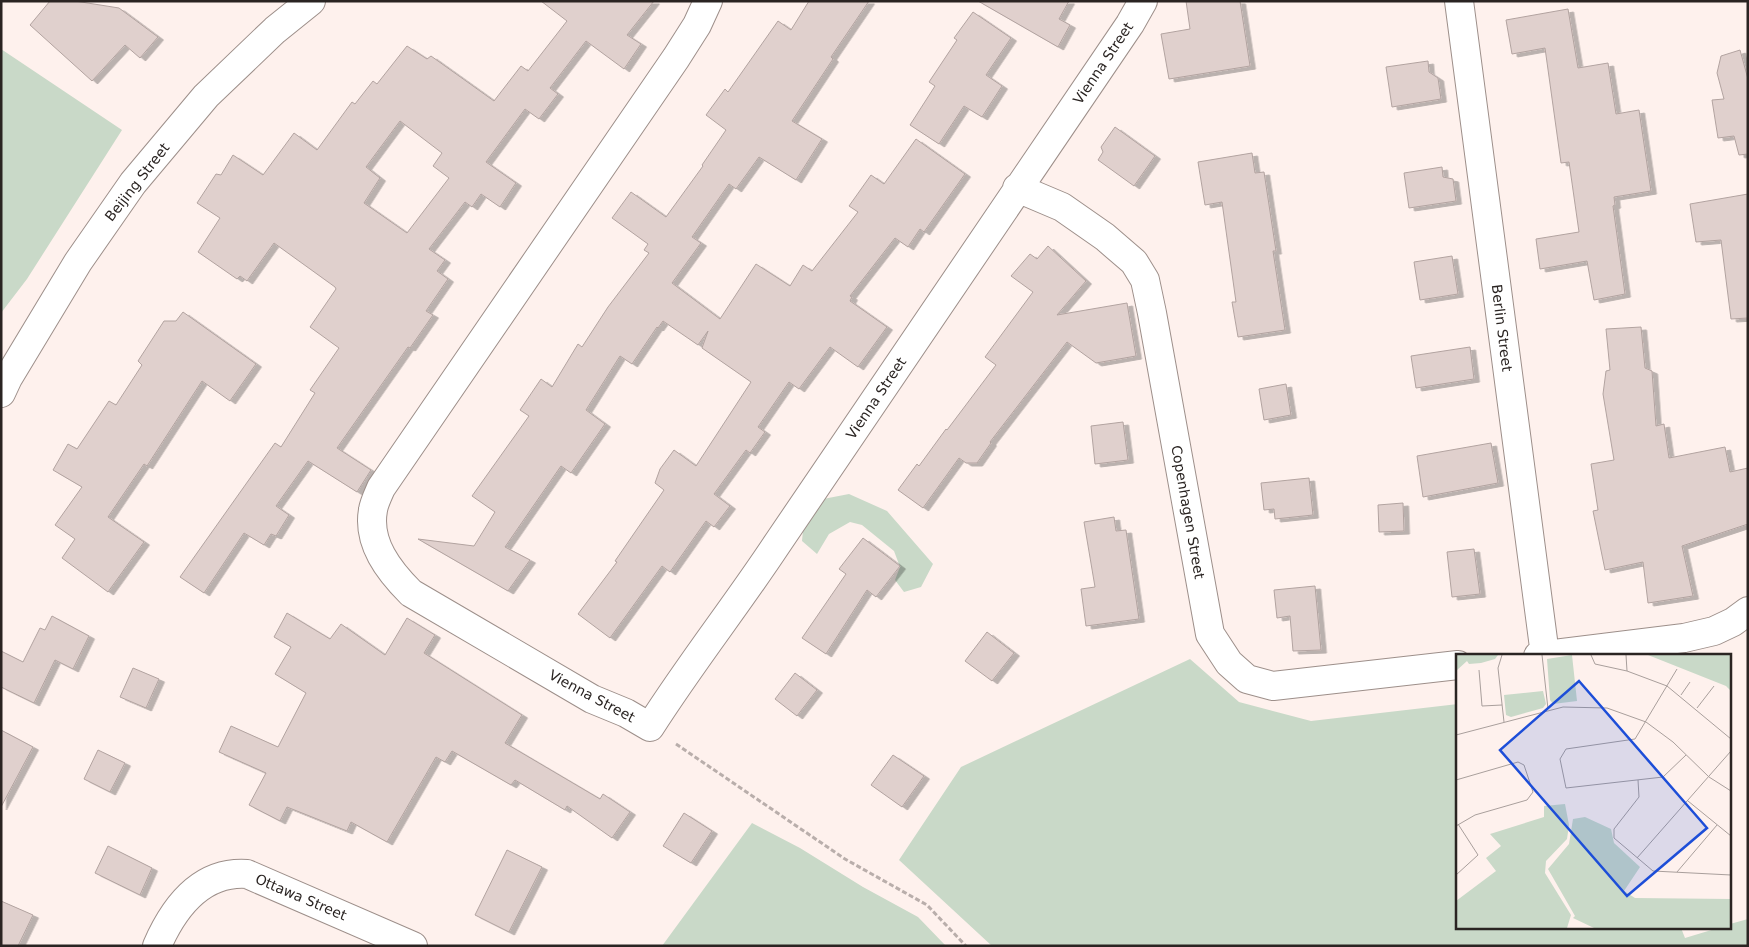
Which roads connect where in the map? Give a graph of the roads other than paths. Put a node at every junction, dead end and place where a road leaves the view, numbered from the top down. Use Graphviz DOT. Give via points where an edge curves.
graph roads {
  1 [pos="311,1"];
  2 [pos="708,1"];
  3 [pos="1143,1"];
  4 [pos="1459,1"];
  5 [pos="1017,188"];
  6 [pos="4,382"];
  7 [pos="1748,612"];
  8 [pos="1542,654"];
  9 [pos="1550,654"];
  10 [pos="1456,665"];
  11 [pos="157,946"];
  12 [pos="414,946"];
  1 -- 6 [label="street, Beijing Street" via="275,30 206,96 133,183 78,262"];
  2 -- 5 [label="street, Vienna Street" via="676,58 381,488 373,509 372,530 386,564 411,592 592,699 650,727"];
  3 -- 5 [label="street, Vienna Street"];
  4 -- 8 [label="street, Berlin Street"];
  5 -- 10 [label="street, Copenhagen Street" via="1062,207 1105,237 1134,262 1144,280 1210,634 1229,663 1247,679 1274,686"];
  7 -- 9 [label="street" via="1714,632"];
  11 -- 12 [label="street, Ottawa Street" via="188,896 218,876 234,873 247,874"];
}
